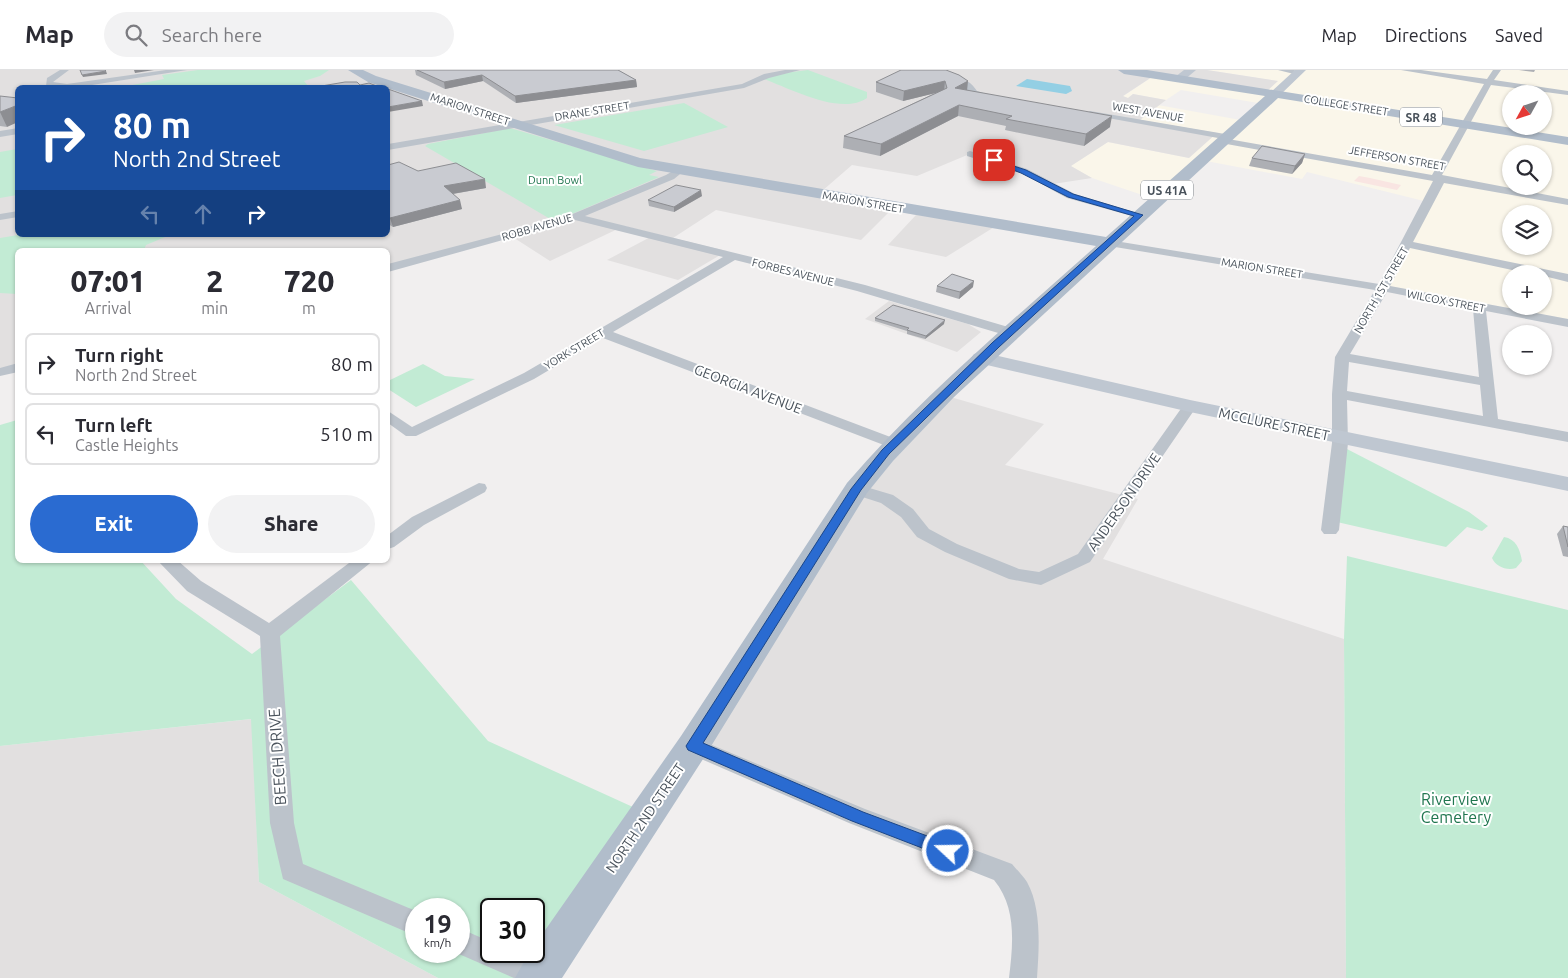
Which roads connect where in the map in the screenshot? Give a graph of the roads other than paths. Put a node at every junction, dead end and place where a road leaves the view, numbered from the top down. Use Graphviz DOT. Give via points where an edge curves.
graph roads {
  1 [pos="65,70"];
  2 [pos="184,70"];
  3 [pos="354,70"];
  4 [pos="796,70"];
  5 [pos="926,70"];
  6 [pos="965,70"];
  7 [pos="1124,70"];
  8 [pos="1191,70"];
  9 [pos="1282,70"];
  10 [pos="1405,70"];
  11 [pos="1497,70"];
  12 [pos="1300,71"];
  13 [pos="952,77"];
  14 [pos="1179,79"];
  15 [pos="1490,82"];
  16 [pos="55,85"];
  17 [pos="87,85"];
  18 [pos="1568,93"];
  19 [pos="1275,94"];
  20 [pos="1000,98"];
  21 [pos="1083,112"];
  22 [pos="516,124"];
  23 [pos="1464,124"];
  24 [pos="15,132"];
  25 [pos="0,134"];
  26 [pos="1223,138"];
  27 [pos="1568,141"];
  28 [pos="390,147"];
  29 [pos="970,154"];
  30 [pos="680,170"];
  31 [pos="1437,178"];
  32 [pos="1568,202"];
  33 [pos="15,214"];
  34 [pos="1139,215"];
  35 [pos="0,217"];
  36 [pos="575,217"];
  37 [pos="1109,243"];
  38 [pos="1407,244"];
  39 [pos="732,256"];
  40 [pos="390,267"];
  41 [pos="1568,278"];
  42 [pos="1383,288"];
  43 [pos="1479,308"];
  44 [pos="1568,323"];
  45 [pos="1010,332"];
  46 [pos="602,333"];
  47 [pos="1342,357"];
  48 [pos="981,358"];
  49 [pos="15,368"];
  50 [pos="0,372"];
  51 [pos="1485,382"];
  52 [pos="1339,394"];
  53 [pos="1190,406"];
  54 [pos="390,417"];
  55 [pos="1491,423"];
  56 [pos="1568,437"];
  57 [pos="1340,438"];
  58 [pos="895,444"];
  59 [pos="1568,484"];
  60 [pos="479,488"];
  61 [pos="856,489"];
  62 [pos="1330,530"];
  63 [pos="390,541"];
  64 [pos="169,563"];
  65 [pos="361,563"];
  66 [pos="270,633"];
  67 [pos="694,746"];
  68 [pos="405,919"];
  69 [pos="470,946"];
  70 [pos="538,977"];
  71 [pos="1023,978"];
  1 -- 16 [label="street" via="50,80 50,84"];
  2 -- 17 [label="street"];
  3 -- 22 [label="main road, MARION STREET" via="372,79"];
  4 -- 22 [label="street, DRANE STREET" via="767,76 744,86"];
  5 -- 13 [label="street"];
  6 -- 13 [label="street"];
  7 -- 14 [label="main road, COLLEGE STREET"];
  8 -- 14 [label="main road"];
  9 -- 12 [label="street"];
  10 -- 15 [label="street"];
  11 -- 15 [label="street, NORTH 1ST STREET"];
  12 -- 19 [label="main road, NORTH 2ND STREET"];
  13 -- 20 [label="street" via="968,85 974,93"];
  14 -- 19 [label="main road, COLLEGE STREET"];
  15 -- 18 [label="street"];
  15 -- 23 [label="street, NORTH 1ST STREET"];
  19 -- 23 [label="main road, COLLEGE STREET / SR 48"];
  19 -- 26 [label="main road, NORTH 2ND STREET / US 41A"];
  21 -- 26 [label="street, WEST AVENUE"];
  22 -- 28 [label="street, DRANE STREET"];
  22 -- 30 [label="main road, MARION STREET" via="638,162"];
  23 -- 27 [label="main road, COLLEGE STREET / SR 48"];
  23 -- 31 [label="street, NORTH 1ST STREET"];
  24 -- 25 [label="street"];
  26 -- 31 [label="street, JEFFERSON STREET"];
  26 -- 34 [label="main road, NORTH 2ND STREET / US 41A"];
  29 -- 34 [label="street" via="1024,171 1070,196"];
  30 -- 36 [label="street, ROBB AVENUE"];
  30 -- 37 [label="main road, MARION STREET"];
  31 -- 32 [label="street, JEFFERSON STREET"];
  31 -- 38 [label="street, NORTH 1ST STREET" via="1439,183"];
  33 -- 35 [label="street"];
  34 -- 37 [label="main road, NORTH 2ND STREET / US 41A"];
  36 -- 39 [label="street, FORBES AVENUE"];
  36 -- 40 [label="street, ROBB AVENUE"];
  37 -- 42 [label="street, MARION STREET"];
  37 -- 45 [label="main road, NORTH 2ND STREET / US 41A"];
  38 -- 41 [label="street"];
  38 -- 42 [label="street, NORTH 1ST STREET"];
  39 -- 45 [label="street, FORBES AVENUE" via="862,288"];
  39 -- 46 [label="street, YORK STREET"];
  42 -- 43 [label="street, WILCOX STREET"];
  42 -- 47 [label="street, NORTH 1ST STREET"];
  43 -- 44 [label="street, WILCOX STREET"];
  43 -- 51 [label="street"];
  45 -- 48 [label="main road, NORTH 2ND STREET / US 41A"];
  46 -- 54 [label="street, YORK STREET" via="530,376 411,433"];
  46 -- 58 [label="street, GEORGIA AVENUE"];
  47 -- 51 [label="street"];
  47 -- 52 [label="street, NORTH 1ST STREET"];
  48 -- 53 [label="main road, MCCLURE STREET"];
  48 -- 58 [label="main road, NORTH 2ND STREET / US 41A"];
  49 -- 50 [label="street"];
  51 -- 55 [label="street"];
  52 -- 55 [label="street"];
  52 -- 57 [label="street, NORTH 1ST STREET"];
  53 -- 57 [label="main road, MCCLURE STREET"];
  53 -- 61 [label="street, ANDERSON DRIVE" via="1084,558 1041,579 1016,575 951,548 923,533 907,513 886,499"];
  55 -- 56 [label="street"];
  57 -- 59 [label="main road, MCCLURE STREET"];
  57 -- 62 [label="street, NORTH 1ST STREET"];
  58 -- 61 [label="main road, NORTH 2ND STREET / US 41A"];
  60 -- 63 [label="street" via="418,520"];
  61 -- 67 [label="main road, NORTH 2ND STREET / US 41A"];
  64 -- 66 [label="street" via="194,586"];
  65 -- 66 [label="street"];
  66 -- 68 [label="street, BEECH DRIVE" via="282,823 292,871"];
  67 -- 70 [label="main road, NORTH 2ND STREET / US 41A"];
  67 -- 71 [label="street" via="857,816 1003,872 1017,889 1025,925"];
  69 -- 70 [label="street"];
}
